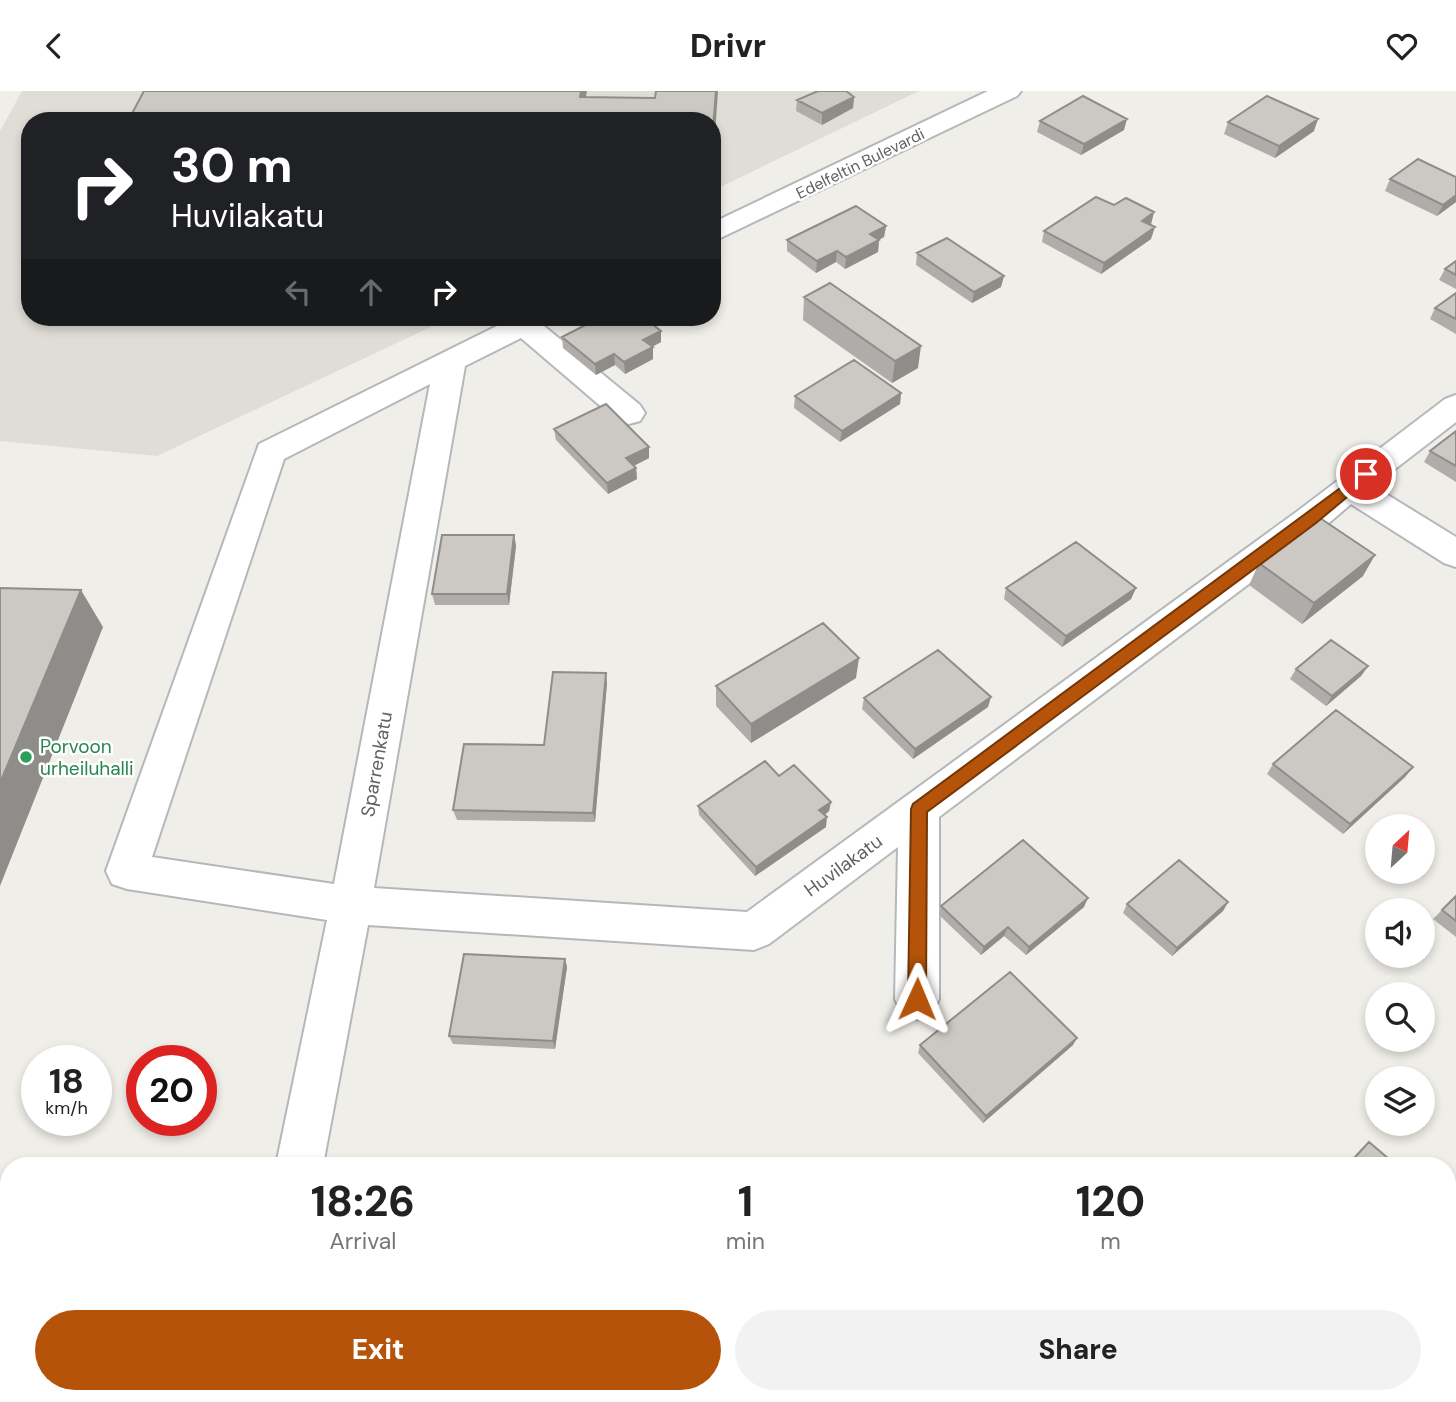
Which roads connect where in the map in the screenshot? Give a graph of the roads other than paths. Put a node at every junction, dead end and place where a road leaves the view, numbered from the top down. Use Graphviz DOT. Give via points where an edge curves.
graph roads {
  1 [pos="1008,91"];
  2 [pos="721,230"];
  3 [pos="519,326"];
  4 [pos="536,326"];
  5 [pos="450,362"];
  6 [pos="1456,406"];
  7 [pos="629,413"];
  8 [pos="1349,487"];
  9 [pos="1456,554"];
  10 [pos="919,809"];
  11 [pos="350,905"];
  12 [pos="917,999"];
  13 [pos="301,1157"];
  1 -- 2 [label="street, Edelfeltin Bulevardi"];
  3 -- 5 [label="street"];
  4 -- 7 [label="street"];
  5 -- 11 [label="street, Sparrenkatu"];
  5 -- 11 [label="street, Huvilakatu" via="270,452 127,871"];
  6 -- 8 [label="street, Huvilakatu"];
  8 -- 9 [label="street"];
  8 -- 10 [label="street, Huvilakatu"];
  10 -- 11 [label="street, Huvilakatu" via="754,931"];
  10 -- 12 [label="street"];
  11 -- 13 [label="street, Sparrenkatu"];
}
